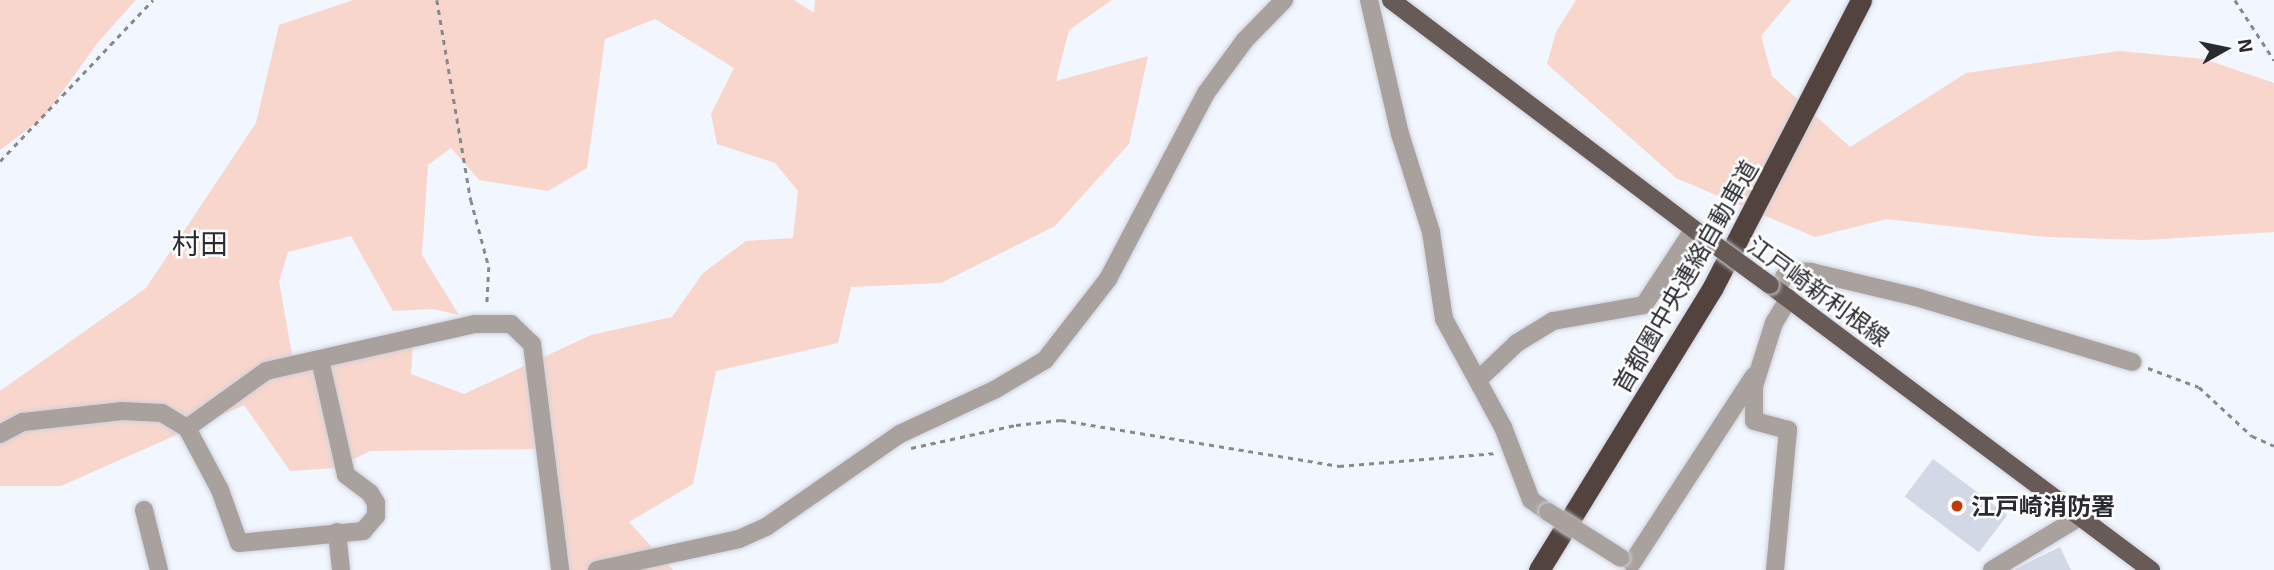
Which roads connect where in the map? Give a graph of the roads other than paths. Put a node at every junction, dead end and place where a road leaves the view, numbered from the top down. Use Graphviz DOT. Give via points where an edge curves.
graph roads {
  1 [pos="1284,0"];
  2 [pos="1369,0"];
  3 [pos="1391,0"];
  4 [pos="1861,0"];
  5 [pos="1700,234"];
  6 [pos="1778,290"];
  7 [pos="320,360"];
  8 [pos="2132,362"];
  9 [pos="1756,373"];
  10 [pos="1478,380"];
  11 [pos="187,428"];
  12 [pos="0,434"];
  13 [pos="144,510"];
  14 [pos="2081,516"];
  15 [pos="337,532"];
  16 [pos="1627,564"];
  17 [pos="159,570"];
  18 [pos="341,570"];
  19 [pos="560,570"];
  20 [pos="597,570"];
  21 [pos="1539,570"];
  22 [pos="1775,570"];
  23 [pos="1992,570"];
  24 [pos="2151,570"];
  1 -- 20 [label="street" via="1245,40 1206,93 1108,279 1045,360 996,389 900,434 757,531"];
  2 -- 10 [label="street" via="1400,134 1431,232 1444,319"];
  3 -- 5 [label="main road, 江戸崎新利根線"];
  4 -- 21 [label="highway, 首都圏中央連絡自動車道" via="1713,287"];
  5 -- 6 [label="main road, 江戸崎新利根線, bridge"];
  5 -- 10 [label="street" via="1644,305 1553,321 1517,343"];
  6 -- 8 [label="street" via="1788,271 1811,272 1916,297"];
  6 -- 9 [label="street" via="1774,323"];
  6 -- 14 [label="main road, 江戸崎新利根線"];
  7 -- 11 [label="street" via="253,377"];
  7 -- 15 [label="street" via="346,475 376,503 376,516 363,531"];
  7 -- 19 [label="street" via="487,324 511,324 531,344"];
  9 -- 16 [label="street"];
  9 -- 22 [label="street" via="1754,421 1788,430"];
  10 -- 16 [label="street, bridge" via="1531,500"];
  11 -- 12 [label="street" via="162,413 122,411 23,422"];
  11 -- 15 [label="street" via="219,490 239,543"];
  13 -- 17 [label="street"];
  14 -- 23 [label="street"];
  14 -- 24 [label="main road, 江戸崎新利根線"];
  15 -- 18 [label="street"];
}
